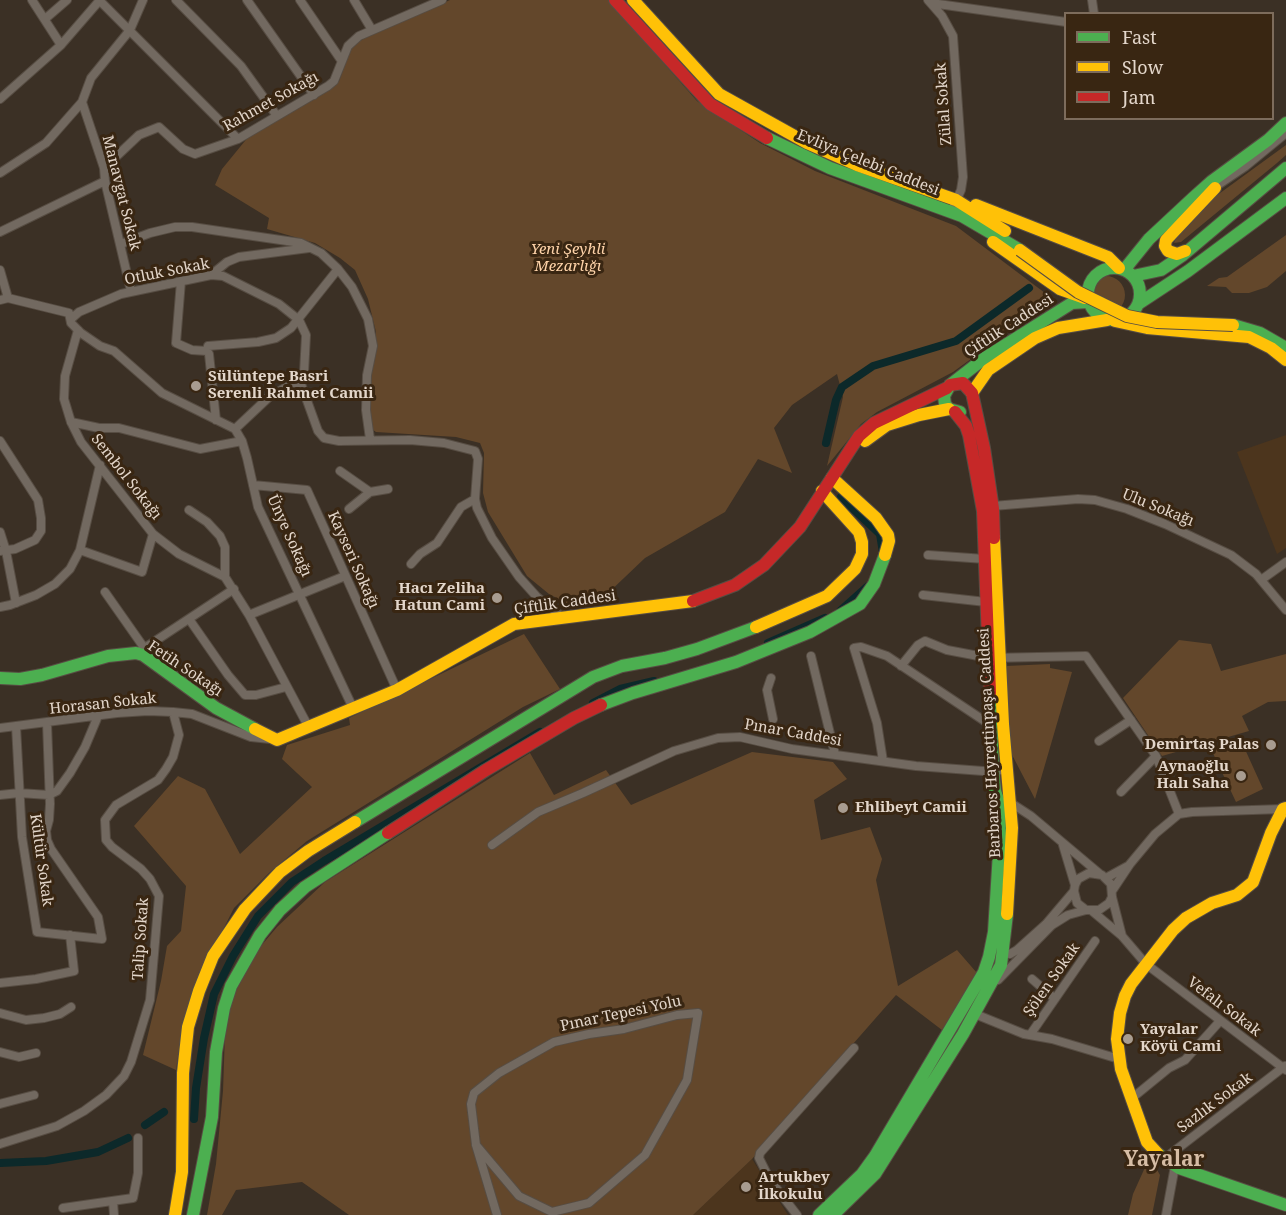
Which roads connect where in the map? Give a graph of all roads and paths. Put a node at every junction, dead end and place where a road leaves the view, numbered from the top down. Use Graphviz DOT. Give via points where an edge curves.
graph roads {
  1 [pos="32,0"];
  2 [pos="67,0"];
  3 [pos="100,0"];
  4 [pos="143,0"];
  5 [pos="176,0"];
  6 [pos="247,0"];
  7 [pos="300,0"];
  8 [pos="442,0"];
  9 [pos="615,0"];
  10 [pos="633,0"];
  11 [pos="358,1"];
  12 [pos="929,2"];
  13 [pos="45,19"];
  14 [pos="1064,22"];
  15 [pos="130,30"];
  16 [pos="372,30"];
  17 [pos="61,45"];
  18 [pos="341,60"];
  19 [pos="314,95"];
  20 [pos="0,99"];
  21 [pos="82,102"];
  22 [pos="277,116"];
  23 [pos="1286,123"];
  24 [pos="1286,133"];
  25 [pos="238,139"];
  26 [pos="104,168"];
  27 [pos="1286,168"];
  28 [pos="0,173"];
  29 [pos="105,181"];
  30 [pos="1215,188"];
  31 [pos="1193,198"];
  32 [pos="1286,198"];
  33 [pos="953,206"];
  34 [pos="0,232"];
  35 [pos="121,244"];
  36 [pos="309,248"];
  37 [pos="1189,250"];
  38 [pos="338,268"];
  39 [pos="0,270"];
  40 [pos="1125,271"];
  41 [pos="211,275"];
  42 [pos="181,281"];
  43 [pos="131,291"];
  44 [pos="4,299"];
  45 [pos="1088,300"];
  46 [pos="1138,304"];
  47 [pos="70,319"];
  48 [pos="298,320"];
  49 [pos="1111,321"];
  50 [pos="1234,321"];
  51 [pos="78,330"];
  52 [pos="1286,340"];
  53 [pos="1286,348"];
  54 [pos="207,351"];
  55 [pos="1286,360"];
  56 [pos="301,384"];
  57 [pos="949,387"];
  58 [pos="972,395"];
  59 [pos="952,410"];
  60 [pos="216,420"];
  61 [pos="71,422"];
  62 [pos="234,429"];
  63 [pos="370,439"];
  64 [pos="0,441"];
  65 [pos="242,441"];
  66 [pos="100,465"];
  67 [pos="340,471"];
  68 [pos="832,478"];
  69 [pos="253,485"];
  70 [pos="388,489"];
  71 [pos="822,491"];
  72 [pos="370,492"];
  73 [pos="475,499"];
  74 [pos="993,506"];
  75 [pos="349,509"];
  76 [pos="189,510"];
  77 [pos="0,532"];
  78 [pos="153,534"];
  79 [pos="80,550"];
  80 [pos="3,551"];
  81 [pos="928,555"];
  82 [pos="985,559"];
  83 [pos="1286,562"];
  84 [pos="411,564"];
  85 [pos="345,576"];
  86 [pos="225,577"];
  87 [pos="1261,580"];
  88 [pos="234,589"];
  89 [pos="105,592"];
  90 [pos="300,595"];
  91 [pos="924,595"];
  92 [pos="986,602"];
  93 [pos="16,603"];
  94 [pos="0,607"];
  95 [pos="1286,610"];
  96 [pos="249,615"];
  97 [pos="563,618"];
  98 [pos="189,619"];
  99 [pos="141,651"];
  100 [pos="811,656"];
  101 [pos="994,658"];
  102 [pos="901,666"];
  103 [pos="0,678"];
  104 [pos="771,678"];
  105 [pos="286,687"];
  106 [pos="397,690"];
  107 [pos="353,708"];
  108 [pos="173,712"];
  109 [pos="98,716"];
  110 [pos="773,719"];
  111 [pos="1131,720"];
  112 [pos="46,723"];
  113 [pos="16,726"];
  114 [pos="308,726"];
  115 [pos="993,726"];
  116 [pos="0,728"];
  117 [pos="277,740"];
  118 [pos="1099,741"];
  119 [pos="835,754"];
  120 [pos="1156,756"];
  121 [pos="883,761"];
  122 [pos="1007,770"];
  123 [pos="993,771"];
  124 [pos="1121,792"];
  125 [pos="19,793"];
  126 [pos="0,795"];
  127 [pos="49,795"];
  128 [pos="1005,803"];
  129 [pos="1284,808"];
  130 [pos="1179,814"];
  131 [pos="1063,844"];
  132 [pos="492,845"];
  133 [pos="1130,864"];
  134 [pos="1104,876"];
  135 [pos="1074,888"];
  136 [pos="1112,894"];
  137 [pos="1089,911"];
  138 [pos="70,936"];
  139 [pos="1122,936"];
  140 [pos="1095,941"];
  141 [pos="1003,953"];
  142 [pos="1146,964"];
  143 [pos="1032,979"];
  144 [pos="0,983"];
  145 [pos="992,985"];
  146 [pos="1055,999"];
  147 [pos="71,1007"];
  148 [pos="0,1013"];
  149 [pos="975,1014"];
  150 [pos="1220,1021"];
  151 [pos="1030,1035"];
  152 [pos="854,1048"];
  153 [pos="0,1052"];
  154 [pos="36,1053"];
  155 [pos="1119,1059"];
  156 [pos="1285,1068"];
  157 [pos="34,1095"];
  158 [pos="1131,1100"];
  159 [pos="0,1104"];
  160 [pos="138,1138"];
  161 [pos="0,1144"];
  162 [pos="476,1145"];
  163 [pos="1164,1159"];
  164 [pos="1175,1166"];
  165 [pos="113,1201"];
  166 [pos="1286,1205"];
  167 [pos="63,1208"];
  168 [pos="114,1215"];
  169 [pos="175,1215"];
  170 [pos="193,1215"];
  171 [pos="497,1215"];
  172 [pos="797,1215"];
  173 [pos="819,1215"];
  174 [pos="833,1215"];
  175 [pos="1166,1215"];
  1 -- 13 [label="street"];
  2 -- 13 [label="street"];
  3 -- 15 [label="street"];
  3 -- 17 [label="street"];
  4 -- 15 [label="street"];
  5 -- 22 [label="street" via="241,66"];
  6 -- 19 [label="street"];
  7 -- 18 [label="street"];
  8 -- 16 [label="street, Rahmet Sokağı"];
  9 -- 33 [label="street, Evliya Çelebi Caddesi" via="710,105 770,140 830,168"];
  10 -- 33 [label="street, Evliya Çelebi Caddesi" via="719,94 807,143"];
  11 -- 16 [label="street"];
  12 -- 14 [label="street"];
  12 -- 33 [label="street, Zülal Sokak" via="953,36 963,177"];
  13 -- 17 [label="street"];
  15 -- 21 [label="street" via="91,78"];
  15 -- 25 [label="street"];
  16 -- 18 [label="street, Rahmet Sokağı" via="348,46"];
  17 -- 20 [label="street"];
  18 -- 19 [label="street, Rahmet Sokağı" via="334,81"];
  19 -- 22 [label="street, Rahmet Sokağı"];
  21 -- 26 [label="street, Manavgat Sokak"];
  21 -- 28 [label="street" via="46,142"];
  22 -- 25 [label="street, Rahmet Sokağı"];
  23 -- 31 [label="street"];
  24 -- 30 [label="street"];
  25 -- 26 [label="street, Rahmet Sokağı" via="195,154 183,149 159,127 139,135"];
  26 -- 29 [label="street, Manavgat Sokak"];
  27 -- 37 [label="street"];
  29 -- 34 [label="street"];
  29 -- 35 [label="street, Manavgat Sokak"];
  30 -- 31 [label="street"];
  30 -- 37 [label="street" via="1166,240 1165,246 1172,253"];
  31 -- 40 [label="street" via="1149,239"];
  32 -- 46 [label="street" via="1188,272"];
  33 -- 40 [label="street, Evliya Çelebi Caddesi" via="971,203 1108,257"];
  33 -- 45 [label="street, Evliya Çelebi Caddesi" via="1060,289"];
  33 -- 50 [label="street, Evliya Çelebi Caddesi" via="1114,303 1137,311"];
  35 -- 36 [label="street" via="175,227 192,227 301,243"];
  35 -- 43 [label="street, Manavgat Sokak"];
  36 -- 38 [label="street"];
  36 -- 41 [label="street" via="239,257"];
  37 -- 40 [label="street" via="1161,270"];
  38 -- 48 [label="street"];
  38 -- 63 [label="street" via="368,319 373,346 367,375"];
  39 -- 44 [label="street"];
  40 -- 45 [label="street" via="1103,270 1096,274 1090,281"];
  40 -- 46 [label="street" via="1140,289"];
  41 -- 42 [label="street, Otluk Sokak"];
  41 -- 48 [label="street, Otluk Sokak" via="245,285"];
  42 -- 43 [label="street, Otluk Sokak"];
  42 -- 54 [label="street" via="176,343"];
  43 -- 47 [label="street, Otluk Sokak"];
  44 -- 47 [label="street, Ünye Sokağı" via="69,313"];
  45 -- 49 [label="street" via="1094,312"];
  45 -- 57 [label="street, Çiftlik Caddesi" via="1072,303 986,357"];
  46 -- 49 [label="street" via="1129,316"];
  47 -- 51 [label="street, Ünye Sokağı"];
  48 -- 54 [label="street" via="276,338 208,346"];
  48 -- 56 [label="street" via="306,335"];
  49 -- 55 [label="street" via="1249,337"];
  49 -- 58 [label="street, Çiftlik Caddesi" via="1058,328 1035,338 988,370"];
  50 -- 52 [label="street" via="1257,323"];
  50 -- 53 [label="street"];
  51 -- 60 [label="street, Ünye Sokağı" via="114,351 162,393"];
  51 -- 61 [label="street, Sembol Sokağı" via="65,376 64,399"];
  54 -- 60 [label="street"];
  56 -- 62 [label="street" via="290,385 269,397"];
  56 -- 63 [label="street" via="324,438"];
  57 -- 58 [label="street" via="963,383"];
  57 -- 59 [label="street" via="944,400"];
  57 -- 68 [label="street, Çiftlik Caddesi" via="874,423 859,436"];
  58 -- 59 [label="street" via="967,409"];
  58 -- 74 [label="street, Barbaros Hayrettinpaşa Caddesi"];
  59 -- 68 [label="street, Çiftlik Caddesi" via="887,425 869,437"];
  59 -- 82 [label="street, Barbaros Hayrettinpaşa Caddesi" via="966,426 970,440 982,511"];
  60 -- 62 [label="street, Ünye Sokağı"];
  61 -- 65 [label="street" via="119,428 201,449"];
  61 -- 66 [label="street, Sembol Sokağı"];
  62 -- 65 [label="street, Ünye Sokağı"];
  63 -- 73 [label="street" via="444,443 475,452"];
  64 -- 80 [label="street" via="38,500 41,518 41,531 35,540"];
  65 -- 69 [label="street, Ünye Sokağı"];
  66 -- 78 [label="street, Sembol Sokağı"];
  66 -- 79 [label="street"];
  67 -- 72 [label="street"];
  68 -- 71 [label="street, Çiftlik Caddesi"];
  68 -- 170 [label="street" via="876,518 888,535 883,564 860,604 810,632 736,662 633,693 574,718 324,874 280,910 242,965 224,1008 216,1052 212,1118"];
  69 -- 85 [label="street, Kayseri Sokağı" via="307,490"];
  69 -- 90 [label="street, Ünye Sokağı" via="258,507"];
  70 -- 72 [label="street"];
  71 -- 97 [label="street, Çiftlik Caddesi" via="793,535 764,565 735,585 698,600"];
  71 -- 169 [label="street" via="858,532 862,542 862,554 855,569 827,596 697,649 622,666 593,677 308,851 257,894 222,940 193,1006 185,1051 182,1172"];
  72 -- 75 [label="street"];
  73 -- 84 [label="street" via="461,507 437,543"];
  73 -- 97 [label="street" via="492,538 519,577"];
  74 -- 87 [label="street, Ulu Sokağı" via="1078,499 1110,503 1231,555"];
  74 -- 101 [label="street, Barbaros Hayrettinpaşa Caddesi"];
  76 -- 86 [label="street" via="220,536 225,547"];
  77 -- 80 [label="street"];
  78 -- 79 [label="street" via="142,572"];
  78 -- 86 [label="street, Sembol Sokağı" via="179,554"];
  79 -- 93 [label="street" via="70,569 55,584"];
  80 -- 93 [label="street"];
  81 -- 82 [label="street"];
  82 -- 92 [label="street, Barbaros Hayrettinpaşa Caddesi"];
  83 -- 87 [label="street"];
  85 -- 90 [label="street"];
  85 -- 106 [label="street, Kayseri Sokağı"];
  86 -- 88 [label="street, Sembol Sokağı"];
  87 -- 95 [label="street, Ulu Sokağı"];
  88 -- 96 [label="street, Sembol Sokağı"];
  88 -- 98 [label="street"];
  89 -- 99 [label="street"];
  90 -- 96 [label="street"];
  90 -- 107 [label="street, Ünye Sokağı"];
  91 -- 92 [label="street"];
  92 -- 101 [label="street, Barbaros Hayrettinpaşa Caddesi"];
  93 -- 94 [label="street"];
  96 -- 105 [label="street, Sembol Sokağı"];
  97 -- 106 [label="street, Çiftlik Caddesi" via="514,624"];
  98 -- 99 [label="street"];
  98 -- 105 [label="street" via="245,695"];
  99 -- 103 [label="street, Fetih Sokağı" via="31,677"];
  99 -- 117 [label="street, Fetih Sokağı" via="216,708"];
  100 -- 119 [label="street"];
  101 -- 102 [label="street" via="947,650 925,641"];
  101 -- 111 [label="street" via="1086,656"];
  101 -- 115 [label="street, Barbaros Hayrettinpaşa Caddesi"];
  101 -- 122 [label="street, Barbaros Hayrettinpaşa Caddesi"];
  102 -- 115 [label="street"];
  102 -- 121 [label="street" via="873,651 854,648 877,723"];
  104 -- 110 [label="street" via="766,690"];
  105 -- 114 [label="street, Sembol Sokağı"];
  106 -- 107 [label="street, Çiftlik Caddesi"];
  107 -- 114 [label="street, Çiftlik Caddesi"];
  108 -- 109 [label="street, Horasan Sokak"];
  108 -- 117 [label="street, Horasan Sokak" via="192,714 251,737"];
  108 -- 161 [label="street, Talip Sokak" via="179,735 166,769 158,780 116,805 105,820 106,840 150,879 159,896 150,1000 130,1062 124,1076 84,1111 57,1126"];
  109 -- 112 [label="street, Horasan Sokak"];
  109 -- 127 [label="street" via="70,773 57,791"];
  111 -- 118 [label="street"];
  111 -- 120 [label="street"];
  112 -- 113 [label="street, Horasan Sokak"];
  112 -- 127 [label="street"];
  113 -- 116 [label="street, Horasan Sokak"];
  113 -- 125 [label="street, Kültür Sokak"];
  114 -- 117 [label="street, Çiftlik Caddesi"];
  115 -- 123 [label="street, Barbaros Hayrettinpaşa Caddesi"];
  119 -- 121 [label="street, Pınar Caddesi"];
  119 -- 132 [label="street, Pınar Caddesi" via="741,737 700,742 538,812"];
  120 -- 124 [label="street"];
  120 -- 130 [label="street"];
  121 -- 123 [label="street, Pınar Caddesi"];
  122 -- 123 [label="street, Pınar Caddesi"];
  122 -- 128 [label="street, Barbaros Hayrettinpaşa Caddesi"];
  123 -- 128 [label="street, Barbaros Hayrettinpaşa Caddesi" via="995,791"];
  125 -- 126 [label="street"];
  125 -- 127 [label="street"];
  125 -- 138 [label="street, Kültür Sokak" via="37,932"];
  127 -- 138 [label="street, Kültür Sokak" via="46,831 51,849 98,917 102,939"];
  128 -- 131 [label="street" via="1031,816"];
  128 -- 141 [label="street, Barbaros Hayrettinpaşa Caddesi" via="1011,867"];
  128 -- 173 [label="street, Barbaros Hayrettinpaşa Caddesi" via="994,932 984,972 875,1156"];
  129 -- 130 [label="street"];
  129 -- 142 [label="street" via="1253,882 1237,895 1186,918"];
  130 -- 133 [label="street" via="1155,834"];
  131 -- 134 [label="street"];
  131 -- 135 [label="street"];
  133 -- 134 [label="street"];
  133 -- 136 [label="street"];
  134 -- 135 [label="street" via="1083,875"];
  134 -- 136 [label="street" via="1111,884"];
  135 -- 137 [label="street" via="1077,903"];
  135 -- 141 [label="street" via="1046,924 1017,950"];
  136 -- 137 [label="street" via="1104,908"];
  136 -- 139 [label="street"];
  137 -- 139 [label="street, Vefalı Sokak"];
  137 -- 145 [label="street" via="1068,915 1052,925"];
  138 -- 144 [label="street" via="75,971"];
  139 -- 142 [label="street, Vefalı Sokak"];
  140 -- 146 [label="street, Şölen Sokak"];
  141 -- 145 [label="street, Barbaros Hayrettinpaşa Caddesi"];
  142 -- 150 [label="street, Vefalı Sokak"];
  142 -- 155 [label="street" via="1125,996 1118,1025"];
  143 -- 146 [label="street"];
  145 -- 149 [label="street, Barbaros Hayrettinpaşa Caddesi"];
  146 -- 151 [label="street, Şölen Sokak"];
  147 -- 148 [label="street" via="60,1014 26,1020"];
  149 -- 151 [label="street, Şölen Sokak"];
  149 -- 174 [label="street, Barbaros Hayrettinpaşa Caddesi" via="882,1164"];
  150 -- 156 [label="street, Vefalı Sokak"];
  150 -- 158 [label="street" via="1185,1060 1169,1068"];
  151 -- 155 [label="street, Şölen Sokak"];
  152 -- 172 [label="street" via="760,1153 770,1180"];
  153 -- 154 [label="street" via="18,1057"];
  155 -- 158 [label="street"];
  156 -- 163 [label="street, Sazlık Sokak"];
  157 -- 159 [label="street"];
  158 -- 163 [label="street" via="1147,1142"];
  160 -- 165 [label="street" via="133,1198"];
  162 -- 162 [label="street, Pınar Tepesi Yolu" via="471,1104 474,1093 499,1073 554,1042 698,1013 687,1080 645,1155 589,1203 552,1212 519,1196"];
  162 -- 171 [label="street, Pınar Tepesi Yolu"];
  163 -- 164 [label="street"];
  164 -- 166 [label="street"];
  164 -- 175 [label="street"];
  165 -- 167 [label="street"];
  165 -- 168 [label="street"];
}
